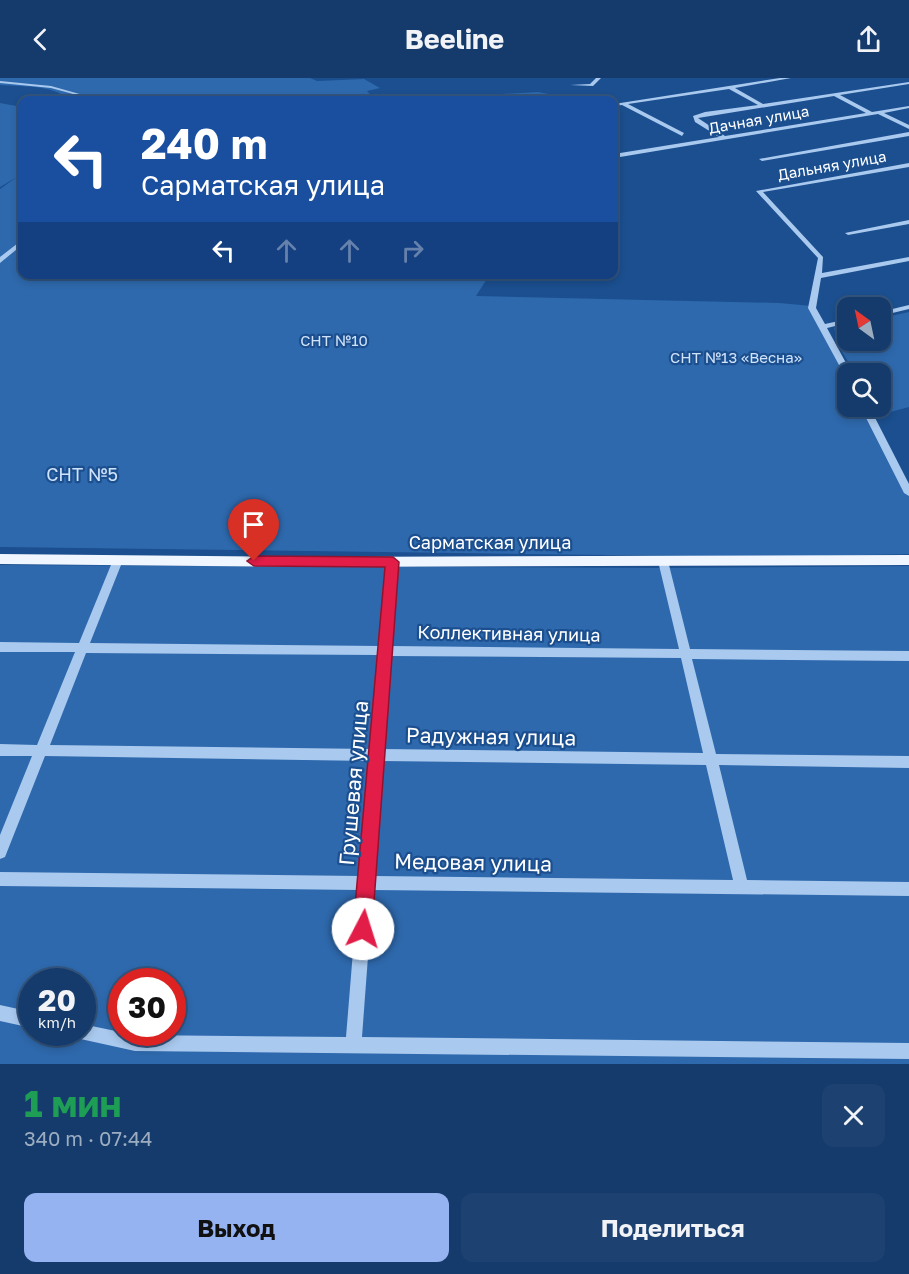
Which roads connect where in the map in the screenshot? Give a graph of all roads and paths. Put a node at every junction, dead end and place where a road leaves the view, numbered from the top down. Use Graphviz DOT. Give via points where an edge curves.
graph roads {
  1 [pos="599,78"];
  2 [pos="789,78"];
  3 [pos="0,82"];
  4 [pos="909,83"];
  5 [pos="572,85"];
  6 [pos="730,87"];
  7 [pos="834,94"];
  8 [pos="76,96"];
  9 [pos="624,104"];
  10 [pos="618,105"];
  11 [pos="762,105"];
  12 [pos="909,107"];
  13 [pos="875,112"];
  14 [pos="909,127"];
  15 [pos="682,134"];
  16 [pos="909,134"];
  17 [pos="724,138"];
  18 [pos="618,155"];
  19 [pos="762,159"];
  20 [pos="909,165"];
  21 [pos="909,222"];
  22 [pos="848,233"];
  23 [pos="18,245"];
  24 [pos="909,259"];
  25 [pos="0,261"];
  26 [pos="818,276"];
  27 [pos="909,307"];
  28 [pos="891,311"];
  29 [pos="837,324"];
  30 [pos="823,327"];
  31 [pos="842,363"];
  32 [pos="870,417"];
  33 [pos="909,493"];
  34 [pos="0,559"];
  35 [pos="118,560"];
  36 [pos="909,560"];
  37 [pos="663,561"];
  38 [pos="393,562"];
  39 [pos="0,647"];
  40 [pos="83,648"];
  41 [pos="385,651"];
  42 [pos="686,654"];
  43 [pos="909,656"];
  44 [pos="0,750"];
  45 [pos="41,750"];
  46 [pos="377,754"];
  47 [pos="711,759"];
  48 [pos="909,762"];
  49 [pos="0,852"];
  50 [pos="0,879"];
  51 [pos="367,883"];
  52 [pos="742,887"];
  53 [pos="909,889"];
  54 [pos="0,1013"];
  55 [pos="18,1017"];
  56 [pos="96,1035"];
  57 [pos="353,1044"];
  58 [pos="909,1051"];
  1 -- 5 [label="street" via="591,85"];
  2 -- 6 [label="street"];
  3 -- 8 [label="street" via="51,87"];
  4 -- 7 [label="street"];
  6 -- 9 [label="street"];
  6 -- 11 [label="street"];
  7 -- 11 [label="street"];
  7 -- 13 [label="street"];
  9 -- 10 [label="street"];
  9 -- 15 [label="street"];
  11 -- 17 [label="street" via="695,117"];
  12 -- 13 [label="street, Дачная улица"];
  13 -- 14 [label="street"];
  13 -- 17 [label="street, Дачная улица"];
  16 -- 19 [label="street"];
  17 -- 18 [label="street, Дачная улица"];
  20 -- 26 [label="street, Дальняя улица" via="759,190 821,258"];
  21 -- 22 [label="street"];
  23 -- 25 [label="street"];
  24 -- 26 [label="street"];
  26 -- 30 [label="street" via="812,308"];
  27 -- 28 [label="street"];
  29 -- 30 [label="street"];
  30 -- 31 [label="street"];
  32 -- 33 [label="street"];
  34 -- 35 [label="main road, Сарматская улица"];
  35 -- 38 [label="main road, Сарматская улица"];
  35 -- 40 [label="street"];
  36 -- 37 [label="main road, Сарматская улица"];
  37 -- 38 [label="main road, Сарматская улица"];
  37 -- 42 [label="street"];
  38 -- 41 [label="street, Грушевая улица"];
  39 -- 40 [label="street, Коллективная улица"];
  40 -- 41 [label="street, Коллективная улица"];
  40 -- 45 [label="street"];
  41 -- 42 [label="street, Коллективная улица"];
  41 -- 46 [label="street, Грушевая улица"];
  42 -- 43 [label="street, Коллективная улица"];
  42 -- 47 [label="street"];
  44 -- 45 [label="street, Радужная улица"];
  45 -- 46 [label="street, Радужная улица"];
  45 -- 49 [label="street"];
  46 -- 47 [label="street, Радужная улица"];
  46 -- 51 [label="street, Грушевая улица"];
  47 -- 48 [label="street, Радужная улица"];
  47 -- 52 [label="street"];
  50 -- 51 [label="street, Медовая улица"];
  51 -- 52 [label="street, Медовая улица"];
  51 -- 57 [label="street, Грушевая улица"];
  52 -- 53 [label="street, Медовая улица"];
  54 -- 55 [label="street"];
  56 -- 57 [label="street" via="135,1043"];
  57 -- 58 [label="street"];
}
